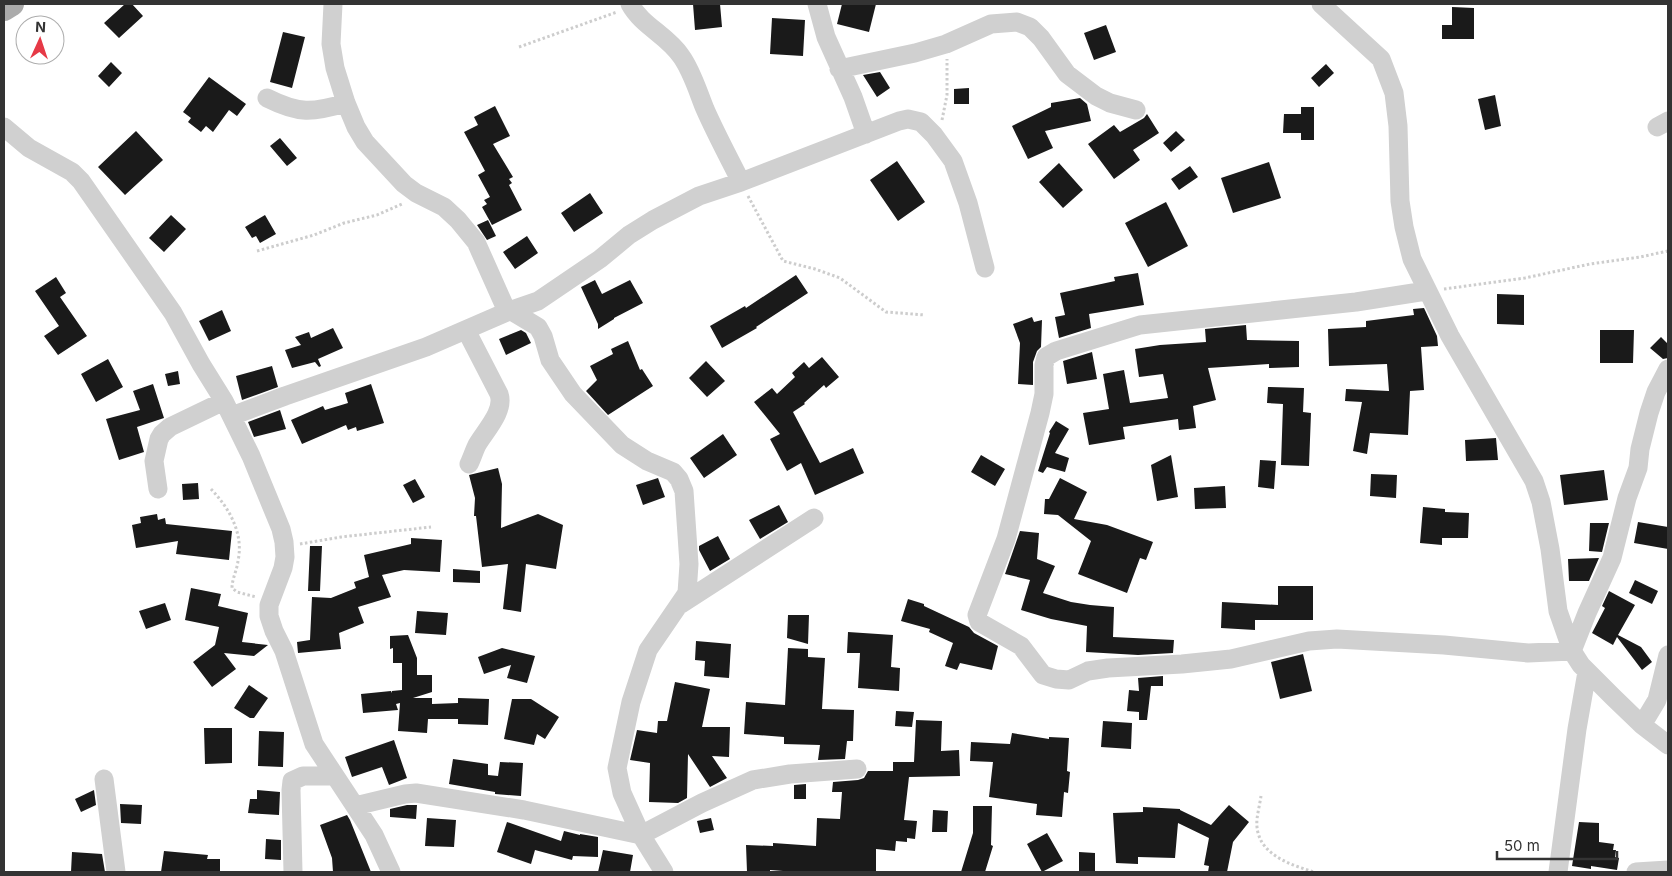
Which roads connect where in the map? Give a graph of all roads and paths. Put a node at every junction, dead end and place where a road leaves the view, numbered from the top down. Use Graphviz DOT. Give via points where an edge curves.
graph roads {
  1 [pos="12,4"];
  2 [pos="333,4"];
  3 [pos="817,4"];
  4 [pos="1321,4"];
  5 [pos="631,5"];
  6 [pos="4,9"];
  7 [pos="946,44"];
  8 [pos="519,47"];
  9 [pos="839,68"];
  10 [pos="267,98"];
  11 [pos="346,103"];
  12 [pos="1136,110"];
  13 [pos="4,128"];
  14 [pos="866,134"];
  15 [pos="934,135"];
  16 [pos="741,182"];
  17 [pos="421,196"];
  18 [pos="1668,251"];
  19 [pos="258,252"];
  20 [pos="985,268"];
  21 [pos="1426,291"];
  22 [pos="509,311"];
  23 [pos="925,315"];
  24 [pos="466,330"];
  25 [pos="1668,369"];
  26 [pos="1662,394"];
  27 [pos="228,409"];
  28 [pos="469,464"];
  29 [pos="158,489"];
  30 [pos="211,489"];
  31 [pos="814,518"];
  32 [pos="431,528"];
  33 [pos="284,546"];
  34 [pos="271,601"];
  35 [pos="681,604"];
  36 [pos="1572,651"];
  37 [pos="1668,655"];
  38 [pos="1587,672"];
  39 [pos="1642,725"];
  40 [pos="1668,746"];
  41 [pos="858,769"];
  42 [pos="334,776"];
  43 [pos="104,779"];
  44 [pos="1261,796"];
  45 [pos="355,806"];
  46 [pos="641,835"];
  47 [pos="1668,870"];
  48 [pos="116,872"];
  49 [pos="293,872"];
  50 [pos="391,872"];
  51 [pos="664,872"];
  52 [pos="1314,872"];
  53 [pos="1558,872"];
  54 [pos="1636,872"];
  1 -- 6 [label="main road"];
  2 -- 11 [label="street" via="331,44"];
  3 -- 9 [label="street"];
  4 -- 21 [label="street" via="1382,59 1388,75 1398,126 1404,227 1412,259"];
  5 -- 8 [label="path"];
  5 -- 16 [label="street" via="640,18 665,37 683,58"];
  7 -- 9 [label="street"];
  7 -- 12 [label="street" via="991,24 1025,24 1041,38 1067,74 1096,96"];
  7 -- 15 [label="path" via="945,111"];
  9 -- 14 [label="street"];
  10 -- 11 [label="street" via="303,111 324,110"];
  11 -- 17 [label="street" via="365,142 404,184"];
  13 -- 27 [label="street" via="81,181 165,301"];
  14 -- 15 [label="street" via="908,119 921,122"];
  14 -- 16 [label="street"];
  15 -- 20 [label="street" via="953,161"];
  16 -- 22 [label="street" via="699,196 653,220 538,301"];
  16 -- 23 [label="path" via="783,261 840,278 886,312"];
  17 -- 19 [label="path" via="377,215"];
  17 -- 22 [label="street" via="444,207 476,242 499,296"];
  18 -- 21 [label="path" via="1525,278"];
  21 -- 36 [label="street" via="1534,481 1550,549 1558,611"];
  21 -- 36 [label="street" via="1347,303 1140,325 1046,357 1040,413 1006,538 977,618 981,625 1021,646 1043,675 1056,680 1069,680 1088,671 1108,668 1231,659 1309,641 1337,639 1528,653"];
  22 -- 24 [label="street"];
  22 -- 35 [label="street" via="538,327 552,363 573,394 622,445 647,461 670,470 679,479 684,491 689,564 688,593"];
  24 -- 27 [label="street" via="426,348 285,396"];
  24 -- 28 [label="street" via="501,402"];
  25 -- 26 [label="street"];
  26 -- 36 [label="street" via="1640,449 1638,468 1612,558"];
  27 -- 29 [label="street" via="170,427 162,434 154,461"];
  27 -- 33 [label="street" via="281,529"];
  30 -- 34 [label="path" via="229,512 240,544 233,589"];
  31 -- 35 [label="street"];
  32 -- 33 [label="path"];
  33 -- 34 [label="street" via="283,568"];
  34 -- 42 [label="street" via="269,616 284,651 314,744"];
  35 -- 46 [label="street" via="645,657 618,761 622,793"];
  36 -- 38 [label="street"];
  37 -- 39 [label="street" via="1657,700"];
  38 -- 39 [label="street"];
  38 -- 53 [label="street"];
  39 -- 40 [label="street"];
  41 -- 46 [label="street" via="753,780"];
  42 -- 45 [label="street"];
  42 -- 49 [label="street" via="303,776 292,781"];
  43 -- 48 [label="street"];
  44 -- 52 [label="path" via="1256,821 1263,847 1282,861"];
  45 -- 46 [label="street" via="416,793 524,810"];
  45 -- 50 [label="street" via="374,835"];
  46 -- 51 [label="street"];
  47 -- 54 [label="street"];
}
